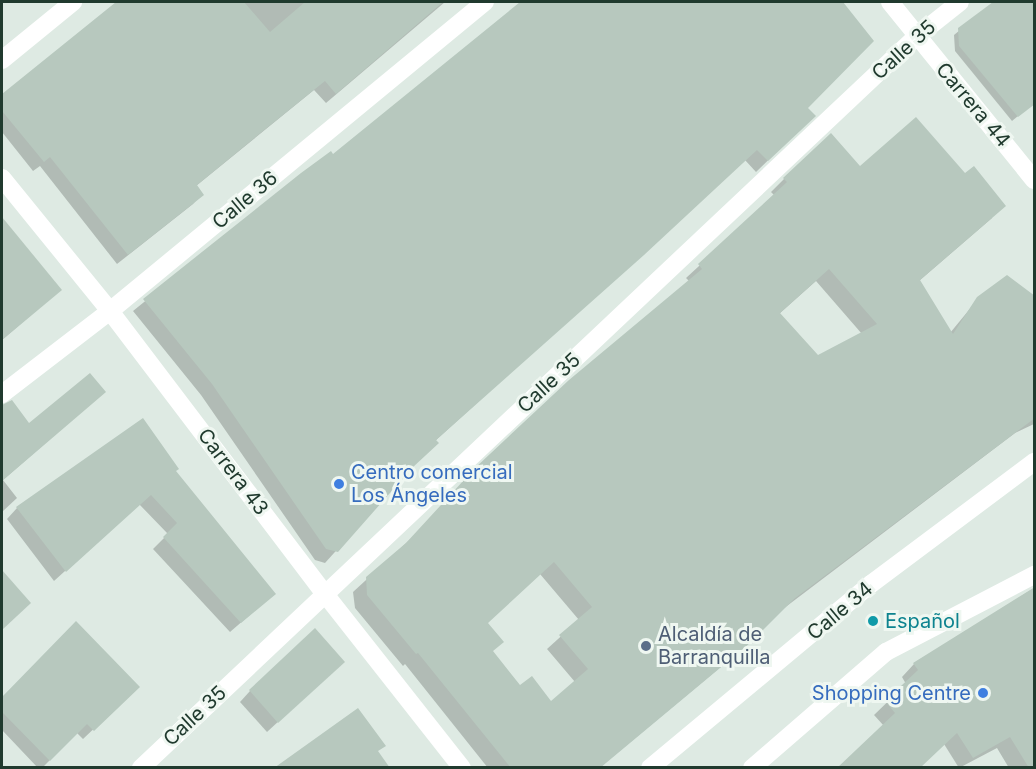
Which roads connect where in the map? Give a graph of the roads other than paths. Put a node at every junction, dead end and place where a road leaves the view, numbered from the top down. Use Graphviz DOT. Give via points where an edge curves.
graph roads {
  1 [pos="73,2"];
  2 [pos="485,2"];
  3 [pos="890,2"];
  4 [pos="960,2"];
  5 [pos="916,37"];
  6 [pos="2,60"];
  7 [pos="2,178"];
  8 [pos="1035,180"];
  9 [pos="110,311"];
  10 [pos="2,393"];
  11 [pos="1035,462"];
  12 [pos="1035,576"];
  13 [pos="325,594"];
  14 [pos="141,768"];
  15 [pos="462,768"];
  16 [pos="650,768"];
  17 [pos="752,768"];
  1 -- 6 [label="street"];
  2 -- 9 [label="street, Calle 36"];
  3 -- 5 [label="street, Carrera 44"];
  4 -- 5 [label="street, Calle 35"];
  5 -- 8 [label="street, Carrera 44"];
  5 -- 13 [label="street, Calle 35"];
  7 -- 9 [label="street, Carrera 43"];
  9 -- 10 [label="street, Calle 36"];
  9 -- 13 [label="street, Carrera 43"];
  11 -- 16 [label="street, Calle 34" via="871,584"];
  12 -- 17 [label="street" via="886,652"];
  13 -- 14 [label="street, Calle 35"];
  13 -- 15 [label="street, Carrera 43"];
}
